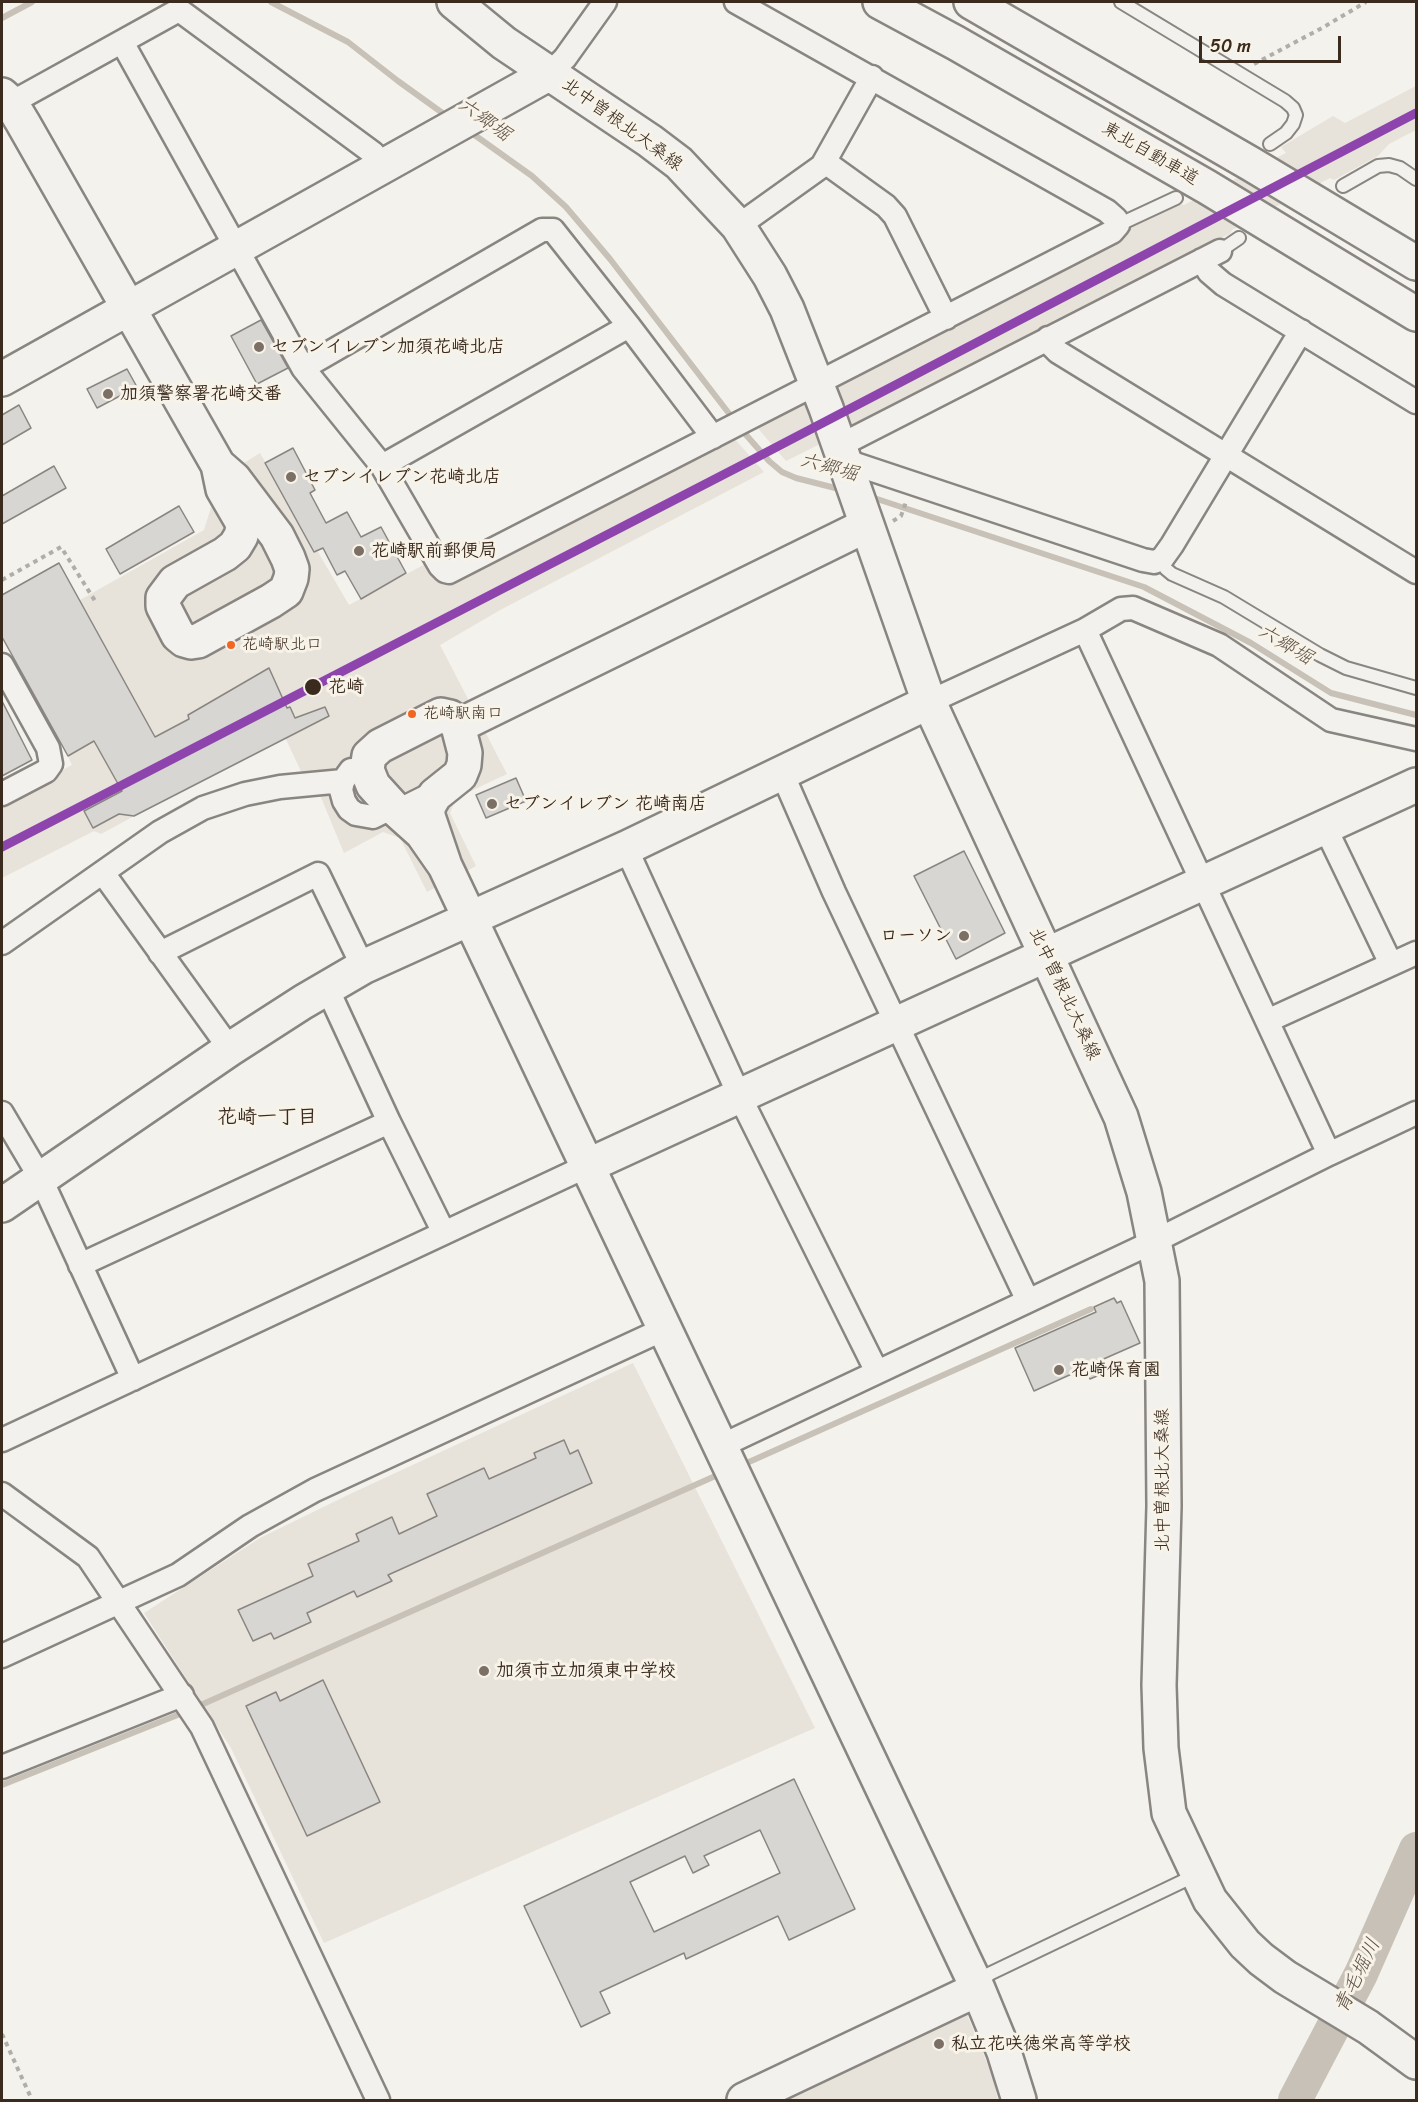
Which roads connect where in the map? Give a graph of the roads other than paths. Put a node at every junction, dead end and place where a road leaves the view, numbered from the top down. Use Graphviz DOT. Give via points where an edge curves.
graph roads {
  1 [pos="454,2"];
  2 [pos="605,2"];
  3 [pos="736,2"];
  4 [pos="880,2"];
  5 [pos="971,2"];
  6 [pos="1121,2"];
  7 [pos="122,42"];
  8 [pos="550,73"];
  9 [pos="872,77"];
  10 [pos="4,102"];
  11 [pos="1261,154"];
  12 [pos="825,162"];
  13 [pos="382,167"];
  14 [pos="1416,179"];
  15 [pos="1343,186"];
  16 [pos="1176,198"];
  17 [pos="1118,225"];
  18 [pos="738,226"];
  19 [pos="1251,229"];
  20 [pos="237,249"];
  21 [pos="1211,255"];
  22 [pos="1416,263"];
  23 [pos="129,308"];
  24 [pos="1416,314"];
  25 [pos="946,318"];
  26 [pos="629,326"];
  27 [pos="1301,331"];
  28 [pos="1048,338"];
  29 [pos="303,368"];
  30 [pos="2,380"];
  31 [pos="817,384"];
  32 [pos="1416,402"];
  33 [pos="719,433"];
  34 [pos="1225,456"];
  35 [pos="844,460"];
  36 [pos="218,465"];
  37 [pos="382,466"];
  38 [pos="864,517"];
  39 [pos="1162,559"];
  40 [pos="1416,572"];
  41 [pos="1085,630"];
  42 [pos="2,665"];
  43 [pos="1416,688"];
  44 [pos="929,702"];
  45 [pos="458,726"];
  46 [pos="1416,739"];
  47 [pos="369,756"];
  48 [pos="782,774"];
  49 [pos="343,781"];
  50 [pos="1416,785"];
  51 [pos="443,788"];
  52 [pos="2,794"];
  53 [pos="393,807"];
  54 [pos="1325,827"];
  55 [pos="626,848"];
  56 [pos="445,866"];
  57 [pos="103,873"];
  58 [pos="1203,884"];
  59 [pos="471,918"];
  60 [pos="2,943"];
  61 [pos="1416,952"];
  62 [pos="160,953"];
  63 [pos="1046,957"];
  64 [pos="1391,964"];
  65 [pos="363,968"];
  66 [pos="327,988"];
  67 [pos="1267,1021"];
  68 [pos="898,1025"];
  69 [pos="230,1049"];
  70 [pos="740,1096"];
  71 [pos="2,1113"];
  72 [pos="1416,1113"];
  73 [pos="389,1122"];
  74 [pos="1329,1154"];
  75 [pos="587,1166"];
  76 [pos="41,1179"];
  77 [pos="2,1205"];
  78 [pos="444,1233"];
  79 [pos="1155,1241"];
  80 [pos="80,1265"];
  81 [pos="1028,1301"];
  82 [pos="664,1329"];
  83 [pos="877,1372"];
  84 [pos="133,1378"];
  85 [pos="2,1440"];
  86 [pos="721,1446"];
  87 [pos="2,1494"];
  88 [pos="119,1603"];
  89 [pos="2,1656"];
  90 [pos="182,1695"];
  91 [pos="2,1767"];
  92 [pos="1197,1875"];
  93 [pos="978,1989"];
  94 [pos="1416,2062"];
  95 [pos="378,2100"];
  96 [pos="744,2100"];
  97 [pos="1019,2100"];
  1 -- 8 [label="main road, 北中曽根北大桑線" via="504,43"];
  2 -- 8 [label="street"];
  3 -- 9 [label="street"];
  4 -- 19 [label="main road, 東北自動車道" via="1207,187"];
  5 -- 11 [label="main road"];
  6 -- 11 [label="lane" via="1293,108 1293,124"];
  7 -- 10 [label="street"];
  7 -- 13 [label="street" via="179,10 373,153"];
  7 -- 20 [label="street"];
  8 -- 13 [label="main road"];
  8 -- 18 [label="main road, 北中曽根北大桑線" via="679,163"];
  9 -- 12 [label="street"];
  9 -- 17 [label="street" via="1107,211"];
  10 -- 23 [label="main road"];
  11 -- 22 [label="main road" via="1308,198"];
  12 -- 18 [label="street"];
  12 -- 25 [label="street" via="895,216"];
  13 -- 20 [label="main road"];
  14 -- 15 [label="lane" via="1400,168 1378,166"];
  16 -- 17 [label="lane"];
  17 -- 25 [label="street" via="1113,232"];
  18 -- 31 [label="main road, 北中曽根北大桑線" via="787,309"];
  19 -- 21 [label="lane"];
  19 -- 24 [label="main road, 東北自動車道"];
  20 -- 23 [label="main road"];
  20 -- 29 [label="street"];
  21 -- 27 [label="street" via="1209,272 1223,284"];
  21 -- 28 [label="street"];
  23 -- 30 [label="main road"];
  23 -- 36 [label="main road"];
  25 -- 31 [label="street"];
  26 -- 29 [label="street" via="553,230 542,230"];
  26 -- 33 [label="street"];
  26 -- 37 [label="street"];
  27 -- 32 [label="street"];
  27 -- 34 [label="street"];
  28 -- 34 [label="street" via="1058,352"];
  28 -- 35 [label="street"];
  29 -- 37 [label="street"];
  31 -- 33 [label="street"];
  31 -- 35 [label="main road, 北中曽根北大桑線"];
  33 -- 37 [label="street" via="449,572 440,566"];
  34 -- 39 [label="street"];
  34 -- 40 [label="street"];
  35 -- 38 [label="main road, 北中曽根北大桑線"];
  35 -- 39 [label="street" via="1143,560"];
  36 -- 36 [label="main road" via="234,479 277,536 292,569 291,578 286,591 271,602 191,642 178,635 163,606 163,598 175,582 225,554 241,536 241,520 223,489"];
  38 -- 44 [label="main road, 北中曽根北大桑線"];
  38 -- 45 [label="main road"];
  39 -- 43 [label="lane" via="1172,574 1224,597 1320,655 1346,668"];
  41 -- 44 [label="street"];
  41 -- 46 [label="street" via="1121,609 1133,608 1219,645 1331,720"];
  41 -- 58 [label="street"];
  42 -- 52 [label="street" via="48,748 51,764 46,771"];
  44 -- 48 [label="main road"];
  44 -- 63 [label="main road, 北中曽根北大桑線"];
  45 -- 47 [label="main road" via="450,717 441,715 380,746"];
  45 -- 51 [label="main road" via="464,765 460,775"];
  47 -- 49 [label="street"];
  47 -- 53 [label="main road" via="367,770 373,785"];
  48 -- 55 [label="main road"];
  48 -- 68 [label="street"];
  49 -- 53 [label="street" via="344,801 356,814 373,817"];
  49 -- 57 [label="street" via="280,787 202,808"];
  50 -- 54 [label="main road"];
  51 -- 53 [label="lane" via="429,789"];
  51 -- 56 [label="main road" via="431,799 428,816"];
  53 -- 56 [label="main road" via="422,833"];
  54 -- 58 [label="main road"];
  54 -- 64 [label="street"];
  55 -- 59 [label="main road"];
  55 -- 70 [label="street"];
  56 -- 59 [label="main road"];
  57 -- 60 [label="street"];
  57 -- 62 [label="street"];
  58 -- 63 [label="main road"];
  58 -- 67 [label="street"];
  59 -- 65 [label="main road"];
  59 -- 75 [label="main road"];
  61 -- 64 [label="street"];
  62 -- 65 [label="street" via="318,874"];
  62 -- 69 [label="street"];
  63 -- 68 [label="main road"];
  63 -- 79 [label="main road, 北中曽根北大桑線" via="1121,1117"];
  64 -- 67 [label="street"];
  65 -- 66 [label="main road"];
  66 -- 69 [label="main road"];
  66 -- 73 [label="street"];
  67 -- 74 [label="street"];
  68 -- 70 [label="main road"];
  68 -- 81 [label="street"];
  69 -- 76 [label="main road"];
  70 -- 75 [label="main road"];
  70 -- 83 [label="street"];
  71 -- 76 [label="street"];
  72 -- 74 [label="street"];
  73 -- 78 [label="street"];
  73 -- 80 [label="street"];
  74 -- 79 [label="street"];
  75 -- 78 [label="street"];
  75 -- 82 [label="main road"];
  76 -- 77 [label="main road"];
  76 -- 80 [label="street"];
  78 -- 84 [label="street"];
  79 -- 81 [label="street"];
  79 -- 92 [label="main road, 北中曽根北大桑線" via="1162,1281 1161,1748 1169,1813"];
  80 -- 84 [label="street"];
  81 -- 83 [label="street"];
  82 -- 86 [label="main road"];
  82 -- 88 [label="street" via="315,1490 250,1526 178,1575"];
  83 -- 86 [label="street"];
  84 -- 85 [label="street"];
  86 -- 93 [label="main road"];
  87 -- 88 [label="street" via="88,1557"];
  88 -- 89 [label="street"];
  88 -- 90 [label="street"];
  90 -- 91 [label="street"];
  90 -- 95 [label="street" via="202,1727"];
  92 -- 93 [label="lane" via="989,1974"];
  92 -- 94 [label="main road, 北中曽根北大桑線" via="1210,1900 1261,1959"];
  93 -- 96 [label="main road"];
  93 -- 97 [label="main road"];
}
